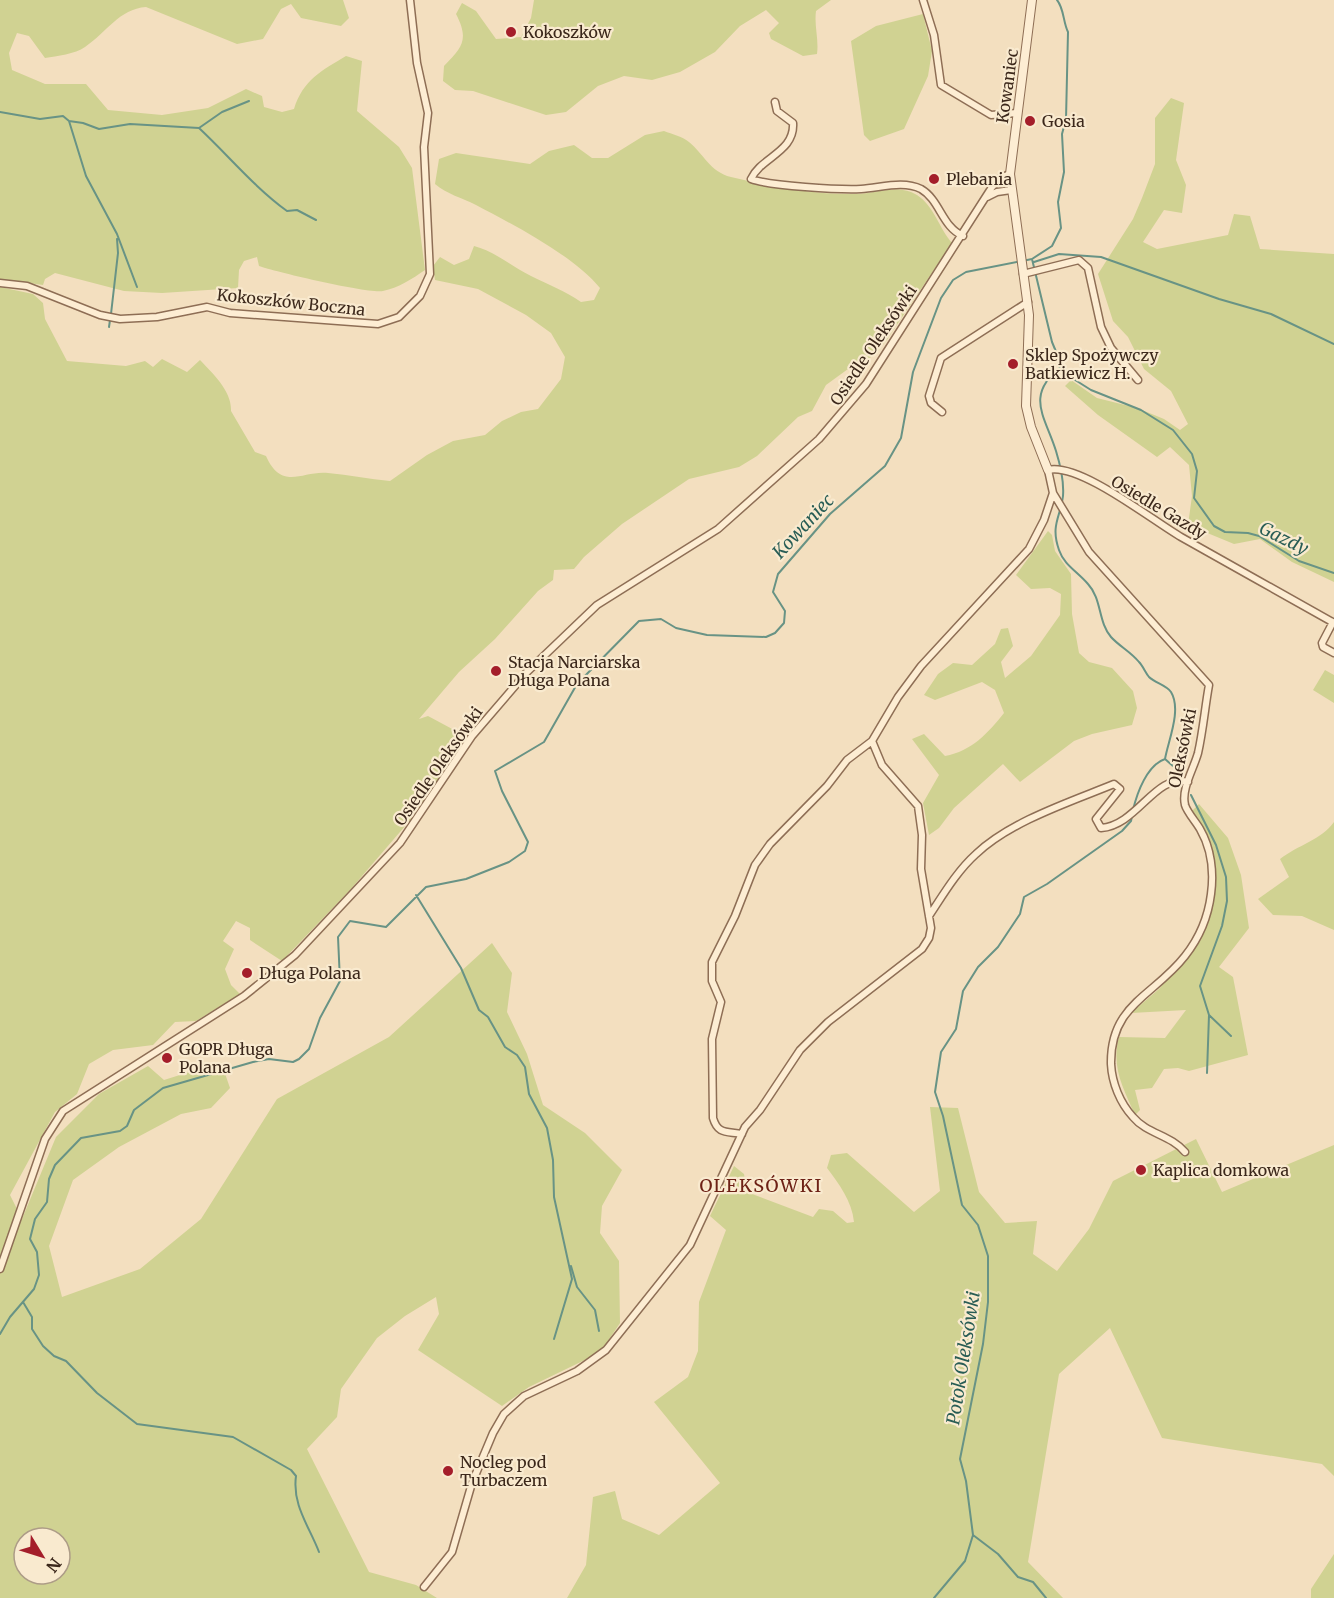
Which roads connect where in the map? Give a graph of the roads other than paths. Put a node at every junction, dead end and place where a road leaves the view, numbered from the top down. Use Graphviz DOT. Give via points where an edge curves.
graph roads {
  1 [pos="410,0"];
  2 [pos="923,0"];
  3 [pos="1032,0"];
  4 [pos="775,102"];
  5 [pos="1017,113"];
  6 [pos="1010,174"];
  7 [pos="1011,190"];
  8 [pos="987,198"];
  9 [pos="963,236"];
  10 [pos="1026,272"];
  11 [pos="0,283"];
  12 [pos="1028,303"];
  13 [pos="1138,380"];
  14 [pos="942,412"];
  15 [pos="1050,469"];
  16 [pos="1053,493"];
  17 [pos="1334,622"];
  18 [pos="1334,653"];
  19 [pos="872,741"];
  20 [pos="1188,782"];
  21 [pos="929,916"];
  22 [pos="742,1134"];
  23 [pos="1185,1152"];
  24 [pos="0,1269"];
  25 [pos="424,1587"];
  1 -- 11 [label="street, Kokoszków Boczna" via="428,113 424,147 430,274 420,296 399,317 378,324 230,313 207,307 157,317 120,319 27,286"];
  2 -- 5 [label="street" via="934,35 942,85 991,115"];
  3 -- 5 [label="street, Kowaniec"];
  4 -- 9 [label="street" via="777,111 793,123 792,134 779,153 751,179 840,189 884,185 920,189 948,225"];
  5 -- 6 [label="street, Kowaniec"];
  6 -- 7 [label="street, Kowaniec"];
  6 -- 8 [label="street, Osiedle Oleksówki" via="1000,178"];
  7 -- 8 [label="street"];
  7 -- 10 [label="street, Kowaniec"];
  8 -- 9 [label="street, Osiedle Oleksówki"];
  9 -- 24 [label="street, Osiedle Oleksówki" via="866,384 832,426 718,529 597,605 527,672 472,736 400,843 295,956 244,996 63,1111 45,1139"];
  10 -- 12 [label="street"];
  10 -- 13 [label="street" via="1079,260 1088,268 1101,327 1111,348"];
  12 -- 14 [label="street" via="941,358 929,396"];
  12 -- 15 [label="street" via="1026,406"];
  15 -- 16 [label="street, Oleksówki"];
  15 -- 17 [label="street, Osiedle Gazdy" via="1061,469 1125,499 1178,535"];
  16 -- 19 [label="street" via="1029,549 921,666"];
  16 -- 20 [label="street, Oleksówki" via="1089,552 1209,685 1198,752"];
  17 -- 18 [label="street" via="1322,643"];
  19 -- 21 [label="street" via="882,765 918,806 921,869"];
  19 -- 22 [label="street" via="847,760 770,844 755,865 712,962 712,981 721,1002 712,1038 713,1118 720,1132"];
  20 -- 21 [label="street" via="1177,779 1166,783 1133,814 1108,827 1101,828 1096,819 1120,789 1114,784 995,838 974,855"];
  20 -- 23 [label="street, Oleksówki" via="1185,806 1203,835 1213,865 1206,924 1184,957 1121,1018 1111,1045 1112,1078 1133,1118 1178,1142"];
  21 -- 22 [label="street" via="929,938 922,949 814,1033"];
  22 -- 25 [label="street" via="690,1245 606,1350 577,1371 524,1396 504,1414 472,1483 452,1552"];
}
